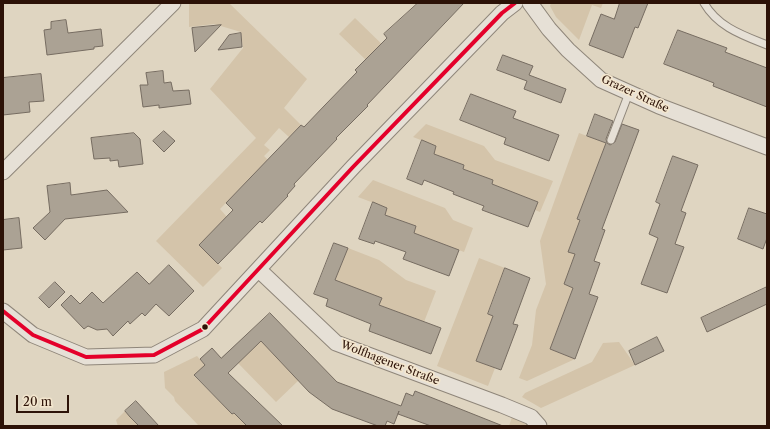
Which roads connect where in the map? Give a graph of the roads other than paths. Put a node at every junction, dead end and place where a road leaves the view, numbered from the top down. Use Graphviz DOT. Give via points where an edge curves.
graph roads {
  1 [pos="173,3"];
  2 [pos="515,3"];
  3 [pos="530,3"];
  4 [pos="704,3"];
  5 [pos="767,45"];
  6 [pos="629,93"];
  7 [pos="611,140"];
  8 [pos="767,147"];
  9 [pos="3,172"];
  10 [pos="260,270"];
  11 [pos="3,311"];
  12 [pos="539,426"];
  1 -- 9 [label="street"];
  2 -- 10 [label="street" via="502,13 353,167"];
  3 -- 6 [label="street, Grazer Straße" via="568,50 601,80"];
  4 -- 5 [label="lane" via="711,14 732,31"];
  6 -- 7 [label="lane"];
  6 -- 8 [label="street, Grazer Straße"];
  10 -- 11 [label="street" via="203,329 154,355 86,357 33,335"];
  10 -- 12 [label="street, Wolfhagener Straße" via="336,343 502,405 531,417"];
}
